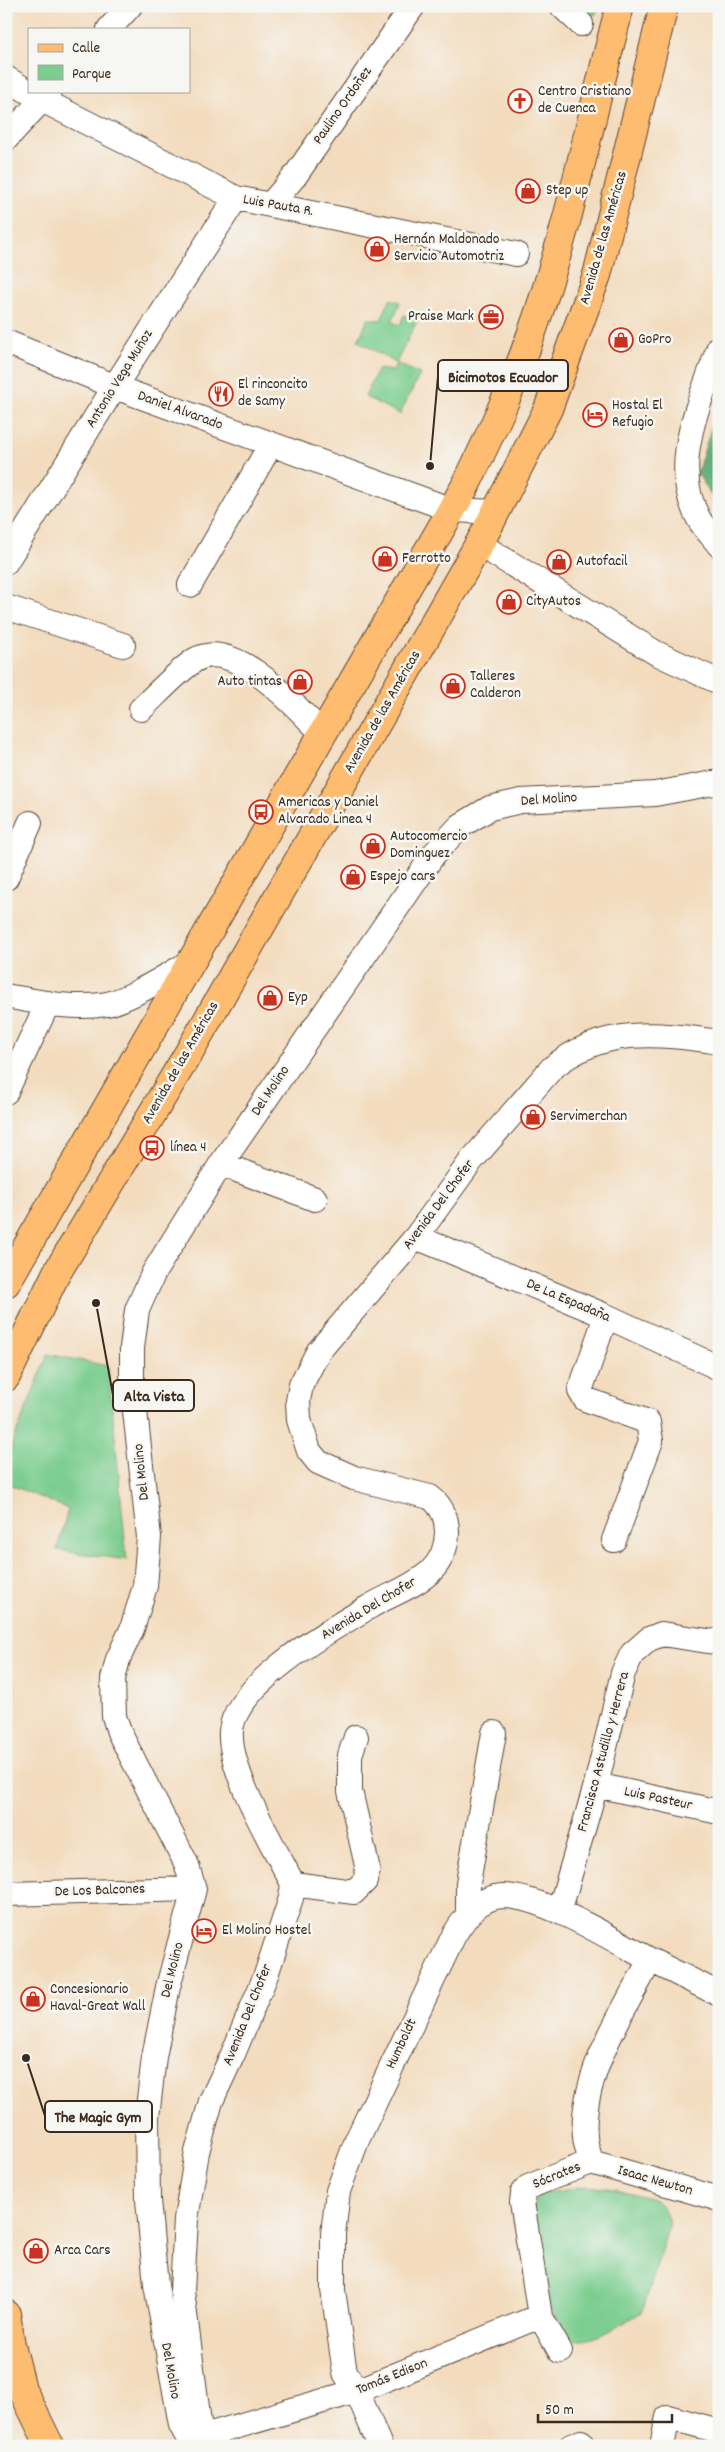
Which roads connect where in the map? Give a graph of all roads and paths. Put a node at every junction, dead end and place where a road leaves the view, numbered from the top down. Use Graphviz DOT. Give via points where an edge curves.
graph roads {
  1 [pos="130,6"];
  2 [pos="413,6"];
  3 [pos="562,6"];
  4 [pos="620,6"];
  5 [pos="664,6"];
  6 [pos="581,24"];
  7 [pos="109,28"];
  8 [pos="6,78"];
  9 [pos="28,87"];
  10 [pos="46,95"];
  11 [pos="6,139"];
  12 [pos="236,198"];
  13 [pos="271,204"];
  14 [pos="516,254"];
  15 [pos="6,342"];
  16 [pos="719,347"];
  17 [pos="115,386"];
  18 [pos="271,444"];
  19 [pos="452,510"];
  20 [pos="496,512"];
  21 [pos="479,544"];
  22 [pos="719,546"];
  23 [pos="6,562"];
  24 [pos="190,584"];
  25 [pos="6,608"];
  26 [pos="123,645"];
  27 [pos="719,682"];
  28 [pos="141,708"];
  29 [pos="323,734"];
  30 [pos="719,782"];
  31 [pos="30,823"];
  32 [pos="6,878"];
  33 [pos="194,960"];
  34 [pos="6,996"];
  35 [pos="48,1003"];
  36 [pos="719,1042"];
  37 [pos="6,1092"];
  38 [pos="221,1164"];
  39 [pos="315,1198"];
  40 [pos="416,1237"];
  41 [pos="6,1283"];
  42 [pos="606,1316"];
  43 [pos="719,1368"];
  44 [pos="6,1378"];
  45 [pos="614,1540"];
  46 [pos="719,1640"];
  47 [pos="494,1733"];
  48 [pos="356,1737"];
  49 [pos="596,1785"];
  50 [pos="719,1812"];
  51 [pos="293,1884"];
  52 [pos="194,1889"];
  53 [pos="6,1894"];
  54 [pos="468,1912"];
  55 [pos="559,1912"];
  56 [pos="650,1960"];
  57 [pos="719,1994"];
  58 [pos="591,2162"];
  59 [pos="719,2199"];
  60 [pos="6,2314"];
  61 [pos="540,2316"];
  62 [pos="560,2351"];
  63 [pos="357,2391"];
  64 [pos="14,2392"];
  65 [pos="719,2431"];
  66 [pos="201,2441"];
  67 [pos="50,2446"];
  68 [pos="380,2446"];
  69 [pos="662,2446"];
  1 -- 7 [label="street"];
  2 -- 13 [label="street, Paulino Ordoñez"];
  3 -- 6 [label="street"];
  4 -- 19 [label="main road" via="555,260 533,331 488,440"];
  5 -- 20 [label="main road, Avenida de las Américas" via="597,275 548,409"];
  8 -- 9 [label="street, Luis Pauta R."];
  10 -- 11 [label="street"];
  10 -- 12 [label="street, Luis Pauta R."];
  12 -- 13 [label="street, Luis Pauta R."];
  12 -- 17 [label="street, Antonio Vega Muñoz"];
  13 -- 14 [label="street, Luis Pauta R."];
  15 -- 17 [label="street, Daniel Alvarado"];
  16 -- 22 [label="street" via="688,441 685,463 692,503 700,521"];
  17 -- 18 [label="street, Daniel Alvarado"];
  17 -- 23 [label="street, Antonio Vega Muñoz"];
  18 -- 19 [label="street, Daniel Alvarado"];
  18 -- 24 [label="street"];
  19 -- 20 [label="street, Daniel Alvarado"];
  19 -- 29 [label="main road"];
  20 -- 21 [label="main road, Avenida de las Américas"];
  21 -- 27 [label="street" via="656,653"];
  21 -- 44 [label="main road, Avenida de las Américas" via="192,1046 56,1274"];
  25 -- 26 [label="street"];
  28 -- 29 [label="street" via="196,660 222,656 238,661 269,682"];
  29 -- 33 [label="main road"];
  30 -- 38 [label="street, Del Molino" via="655,794 522,801 490,808 460,826 434,854"];
  31 -- 32 [label="street"];
  33 -- 35 [label="street" via="153,984 108,1004"];
  33 -- 41 [label="main road"];
  34 -- 35 [label="street"];
  35 -- 37 [label="street"];
  36 -- 40 [label="street, Avenida Del Chofer" via="650,1035 607,1038 564,1058 526,1096 471,1161"];
  38 -- 39 [label="street"];
  38 -- 52 [label="street, Del Molino" via="154,1272 137,1310 132,1384 149,1537 145,1586 113,1679 114,1716 119,1732 186,1863"];
  40 -- 42 [label="street, De La Espadaña"];
  40 -- 51 [label="street, Avenida Del Chofer" via="318,1352 301,1385 298,1411 309,1451 318,1462 354,1478 430,1497 443,1511 448,1537 440,1558 419,1580 368,1607 292,1656 259,1682 235,1713 232,1746 237,1770"];
  42 -- 43 [label="street, De La Espadaña"];
  42 -- 45 [label="street" via="580,1391 585,1400 648,1422 651,1441"];
  46 -- 49 [label="street, Francisco Astudillo y Herrera" via="714,1642 662,1634 632,1654 623,1674"];
  47 -- 54 [label="street" via="468,1884"];
  48 -- 51 [label="street" via="350,1755 350,1791 368,1870 365,1881 354,1892"];
  49 -- 50 [label="street, Luis Pasteur"];
  49 -- 55 [label="street, Francisco Astudillo y Herrera"];
  51 -- 66 [label="street, Avenida Del Chofer" via="266,1975 211,2101 186,2219 182,2291"];
  52 -- 53 [label="street, De Los Balcones"];
  52 -- 66 [label="street, Del Molino" via="168,1987 154,2057 147,2126 148,2200 155,2276 175,2397 187,2436"];
  54 -- 55 [label="street, Humboldt" via="502,1896"];
  54 -- 63 [label="street, Humboldt" via="454,1935 357,2140 338,2191 333,2234 333,2290 345,2373"];
  55 -- 56 [label="street, Humboldt"];
  56 -- 57 [label="street, Humboldt"];
  56 -- 58 [label="street, Sócrates" via="601,2056 591,2083 584,2136"];
  58 -- 59 [label="street, Isaac Newton"];
  58 -- 61 [label="street, Sócrates" via="528,2187 523,2193"];
  60 -- 64 [label="main road"];
  61 -- 62 [label="street"];
  61 -- 63 [label="street, Tomás Edison"];
  63 -- 66 [label="street, Tomás Edison"];
  63 -- 68 [label="street, Humboldt"];
  64 -- 67 [label="main road"];
  65 -- 69 [label="street" via="668,2417"];
}
